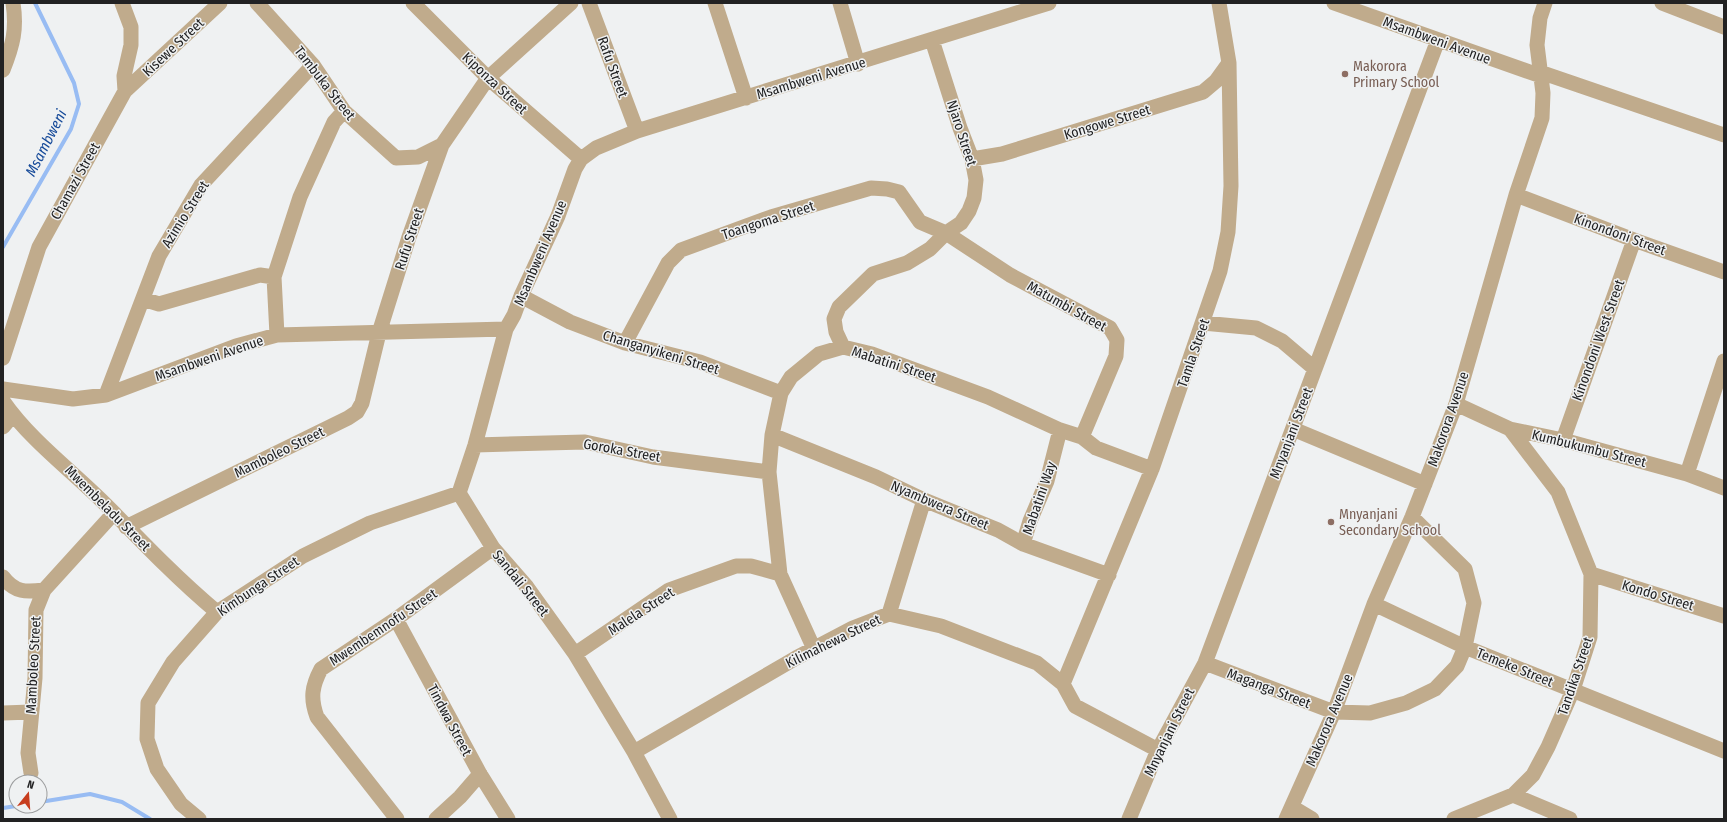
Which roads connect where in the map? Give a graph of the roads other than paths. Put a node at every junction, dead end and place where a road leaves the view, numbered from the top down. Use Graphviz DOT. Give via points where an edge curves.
graph roads {
  1 [pos="13,3"];
  2 [pos="122,3"];
  3 [pos="220,3"];
  4 [pos="258,3"];
  5 [pos="413,3"];
  6 [pos="571,3"];
  7 [pos="589,3"];
  8 [pos="716,3"];
  9 [pos="840,3"];
  10 [pos="1049,3"];
  11 [pos="1219,3"];
  12 [pos="1334,3"];
  13 [pos="1545,3"];
  14 [pos="1662,3"];
  15 [pos="1024,7"];
  16 [pos="1724,27"];
  17 [pos="932,40"];
  18 [pos="1438,40"];
  19 [pos="1230,63"];
  20 [pos="858,64"];
  21 [pos="313,65"];
  22 [pos="3,70"];
  23 [pos="1540,74"];
  24 [pos="488,78"];
  25 [pos="125,91"];
  26 [pos="746,98"];
  27 [pos="344,110"];
  28 [pos="636,131"];
  29 [pos="1724,135"];
  30 [pos="442,145"];
  31 [pos="581,159"];
  32 [pos="972,159"];
  33 [pos="1516,195"];
  34 [pos="946,233"];
  35 [pos="1634,240"];
  36 [pos="1724,272"];
  37 [pos="274,277"];
  38 [pos="520,296"];
  39 [pos="142,299"];
  40 [pos="1203,323"];
  41 [pos="506,329"];
  42 [pos="379,333"];
  43 [pos="277,335"];
  44 [pos="625,343"];
  45 [pos="843,347"];
  46 [pos="3,358"];
  47 [pos="1724,362"];
  48 [pos="1315,369"];
  49 [pos="3,390"];
  50 [pos="781,393"];
  51 [pos="106,395"];
  52 [pos="3,401"];
  53 [pos="1456,404"];
  54 [pos="13,415"];
  55 [pos="3,427"];
  56 [pos="1293,429"];
  57 [pos="1510,429"];
  58 [pos="1060,430"];
  59 [pos="772,435"];
  60 [pos="1082,438"];
  61 [pos="1563,440"];
  62 [pos="475,445"];
  63 [pos="1152,469"];
  64 [pos="769,472"];
  65 [pos="1687,474"];
  66 [pos="1425,484"];
  67 [pos="1724,488"];
  68 [pos="459,493"];
  69 [pos="924,500"];
  70 [pos="114,513"];
  71 [pos="1412,517"];
  72 [pos="126,526"];
  73 [pos="1023,544"];
  74 [pos="492,548"];
  75 [pos="780,574"];
  76 [pos="1591,574"];
  77 [pos="1109,575"];
  78 [pos="4,583"];
  79 [pos="44,590"];
  80 [pos="1374,604"];
  81 [pos="217,612"];
  82 [pos="889,614"];
  83 [pos="1724,616"];
  84 [pos="396,619"];
  85 [pos="1465,647"];
  86 [pos="814,649"];
  87 [pos="575,654"];
  88 [pos="1205,663"];
  89 [pos="1063,684"];
  90 [pos="1572,690"];
  91 [pos="31,712"];
  92 [pos="1334,712"];
  93 [pos="3,713"];
  94 [pos="1158,750"];
  95 [pos="634,752"];
  96 [pos="1724,752"];
  97 [pos="32,773"];
  98 [pos="480,774"];
  99 [pos="1514,795"];
  100 [pos="1289,813"];
  101 [pos="199,819"];
  102 [pos="397,819"];
  103 [pos="436,819"];
  104 [pos="508,819"];
  105 [pos="670,819"];
  106 [pos="1130,819"];
  107 [pos="1312,819"];
  108 [pos="1454,819"];
  109 [pos="1570,819"];
  1 -- 22 [label="street" via="16,21 13,45"];
  2 -- 25 [label="street, Chamazi Street" via="131,27 131,45 124,76"];
  3 -- 25 [label="street, Kisewe Street"];
  4 -- 21 [label="street, Tambuka Street"];
  5 -- 24 [label="street, Kiponza Street"];
  6 -- 24 [label="street"];
  7 -- 28 [label="street, Rafu Street"];
  8 -- 26 [label="street"];
  9 -- 20 [label="street"];
  10 -- 15 [label="street, Msambweni Avenue"];
  11 -- 19 [label="street, Tamla Street"];
  12 -- 18 [label="street, Msambweni Avenue"];
  13 -- 23 [label="street, Makorora Avenue" via="1540,18 1537,45"];
  14 -- 16 [label="street"];
  15 -- 17 [label="street, Msambweni Avenue"];
  17 -- 20 [label="street, Msambweni Avenue"];
  17 -- 32 [label="street, Njaro Street"];
  18 -- 23 [label="street, Msambweni Avenue"];
  18 -- 48 [label="street, Mnyanjani Street"];
  19 -- 32 [label="street, Kongowe Street" via="1216,81 1203,92 1002,154"];
  19 -- 40 [label="street, Tamla Street" via="1231,186 1228,232 1220,271"];
  20 -- 26 [label="street, Msambweni Avenue"];
  21 -- 27 [label="street, Tambuka Street"];
  21 -- 39 [label="street, Azimio Street" via="201,185 159,256"];
  23 -- 29 [label="street, Msambweni Avenue"];
  23 -- 33 [label="street, Makorora Avenue" via="1544,108"];
  24 -- 30 [label="street"];
  24 -- 31 [label="street, Kiponza Street"];
  25 -- 46 [label="street, Chamazi Street" via="39,247"];
  26 -- 28 [label="street, Msambweni Avenue"];
  27 -- 30 [label="street, Tambuka Street" via="396,158 418,157"];
  27 -- 37 [label="street" via="334,122 300,197"];
  28 -- 31 [label="street, Msambweni Avenue" via="596,148"];
  30 -- 42 [label="street, Rufu Street" via="409,237"];
  31 -- 38 [label="street, Msambweni Avenue" via="558,216"];
  32 -- 34 [label="street, Njaro Street" via="976,180 974,198 961,223"];
  33 -- 35 [label="street, Kinondoni Street"];
  33 -- 53 [label="street, Makorora Avenue"];
  34 -- 44 [label="street, Toangoma Street" via="920,222 899,192 887,189 871,188 771,217 681,250 668,263"];
  34 -- 45 [label="street, Njaro Street" via="930,249 907,263 873,274 839,307 834,319 836,332"];
  34 -- 60 [label="street, Matumbi Street" via="1010,275 1110,328 1117,340 1116,356"];
  35 -- 36 [label="street, Kinondoni Street"];
  35 -- 61 [label="street, Kinondoni West Street"];
  37 -- 39 [label="street" via="260,275 159,304"];
  37 -- 43 [label="street"];
  38 -- 41 [label="street, Msambweni Avenue"];
  38 -- 44 [label="street, Changanyikeni Street" via="570,322"];
  39 -- 51 [label="street, Azimio Street"];
  40 -- 48 [label="street" via="1256,328 1282,341"];
  40 -- 63 [label="street, Tamla Street"];
  41 -- 42 [label="street, Msambweni Avenue"];
  41 -- 62 [label="street"];
  42 -- 43 [label="street, Msambweni Avenue"];
  42 -- 72 [label="street, Mamboleo Street" via="362,403 357,412"];
  43 -- 51 [label="street, Msambweni Avenue" via="236,346"];
  44 -- 50 [label="street, Changanyikeni Street" via="700,362"];
  45 -- 50 [label="street, Mabatini Street" via="819,354 791,377"];
  45 -- 58 [label="street, Mabatini Street" via="872,354 981,395"];
  47 -- 65 [label="street"];
  48 -- 56 [label="street, Mnyanjani Street"];
  49 -- 51 [label="street, Msambweni Avenue" via="73,399"];
  50 -- 59 [label="street, Mabatini Street"];
  52 -- 54 [label="street, Mwembeladu Street"];
  53 -- 57 [label="street, Kumbukumbu Street"];
  53 -- 66 [label="street, Makorora Avenue"];
  54 -- 55 [label="street"];
  54 -- 70 [label="street, Mwembeladu Street"];
  56 -- 66 [label="street"];
  56 -- 88 [label="street, Mnyanjani Street"];
  57 -- 61 [label="street, Kumbukumbu Street"];
  57 -- 76 [label="street, Tandika Street" via="1558,492"];
  58 -- 60 [label="street, Mabatini Street"];
  58 -- 73 [label="street, Mabatini Way" via="1047,481"];
  59 -- 64 [label="street, Mabatini Street"];
  59 -- 69 [label="street, Nyambwera Street" via="876,477"];
  60 -- 63 [label="street, Mabatini Street" via="1096,448"];
  61 -- 65 [label="street, Kumbukumbu Street"];
  62 -- 64 [label="street, Goroka Street" via="585,442 652,457"];
  62 -- 68 [label="street"];
  63 -- 77 [label="street, Tamla Street"];
  64 -- 75 [label="street, Mabatini Street"];
  65 -- 67 [label="street, Kumbukumbu Street"];
  66 -- 71 [label="street, Makorora Avenue"];
  68 -- 74 [label="street, Sandali Street"];
  68 -- 81 [label="street, Kimbunga Street" via="370,523 303,556"];
  69 -- 73 [label="street, Nyambwera Street" via="998,530"];
  69 -- 82 [label="street"];
  70 -- 72 [label="street, Mwembeladu Street"];
  70 -- 79 [label="street, Mamboleo Street"];
  71 -- 80 [label="street, Makorora Avenue"];
  71 -- 85 [label="street, Maganga Street" via="1465,569 1474,602"];
  72 -- 81 [label="street, Mwembeladu Street" via="190,590"];
  73 -- 77 [label="street, Nyambwera Street"];
  74 -- 84 [label="street, Mwembemnofu Street"];
  74 -- 87 [label="street, Sandali Street" via="527,587"];
  75 -- 86 [label="street, Mabatini Street"];
  75 -- 87 [label="street, Malela Street" via="751,566 736,566 669,590"];
  76 -- 83 [label="street, Kondo Street"];
  76 -- 90 [label="street, Tandika Street" via="1590,636"];
  77 -- 89 [label="street, Tamla Street"];
  78 -- 79 [label="street" via="24,592"];
  79 -- 91 [label="street, Mamboleo Street" via="36,610 35,678"];
  80 -- 85 [label="street, Temeke Street"];
  80 -- 92 [label="street, Makorora Avenue"];
  81 -- 101 [label="street, Kimbunga Street" via="173,662 148,703 147,739 157,769 182,804"];
  82 -- 86 [label="street, Kilimahewa Street" via="853,628"];
  82 -- 89 [label="street, Kilimahewa Street" via="941,626 1037,663"];
  84 -- 98 [label="street, Tindwa Street"];
  84 -- 102 [label="street, Mwembemnofu Street" via="321,669 314,682 312,704 317,717"];
  85 -- 90 [label="street, Temeke Street"];
  85 -- 92 [label="street, Maganga Street" via="1457,666 1435,689 1406,703 1370,713"];
  86 -- 95 [label="street, Kilimahewa Street"];
  87 -- 95 [label="street, Sandali Street"];
  88 -- 92 [label="street, Maganga Street"];
  88 -- 94 [label="street, Mnyanjani Street"];
  89 -- 94 [label="street, Kilimahewa Street" via="1075,706"];
  90 -- 96 [label="street, Temeke Street"];
  90 -- 99 [label="street, Tandika Street" via="1533,775"];
  91 -- 93 [label="street"];
  91 -- 97 [label="street, Mamboleo Street" via="28,753"];
  92 -- 100 [label="street, Makorora Avenue"];
  94 -- 106 [label="street, Mnyanjani Street"];
  95 -- 105 [label="street, Sandali Street"];
  98 -- 103 [label="street"];
  98 -- 104 [label="street, Tindwa Street"];
  99 -- 108 [label="street, Tandika Street"];
  99 -- 109 [label="street"];
  100 -- 107 [label="street"];
}
